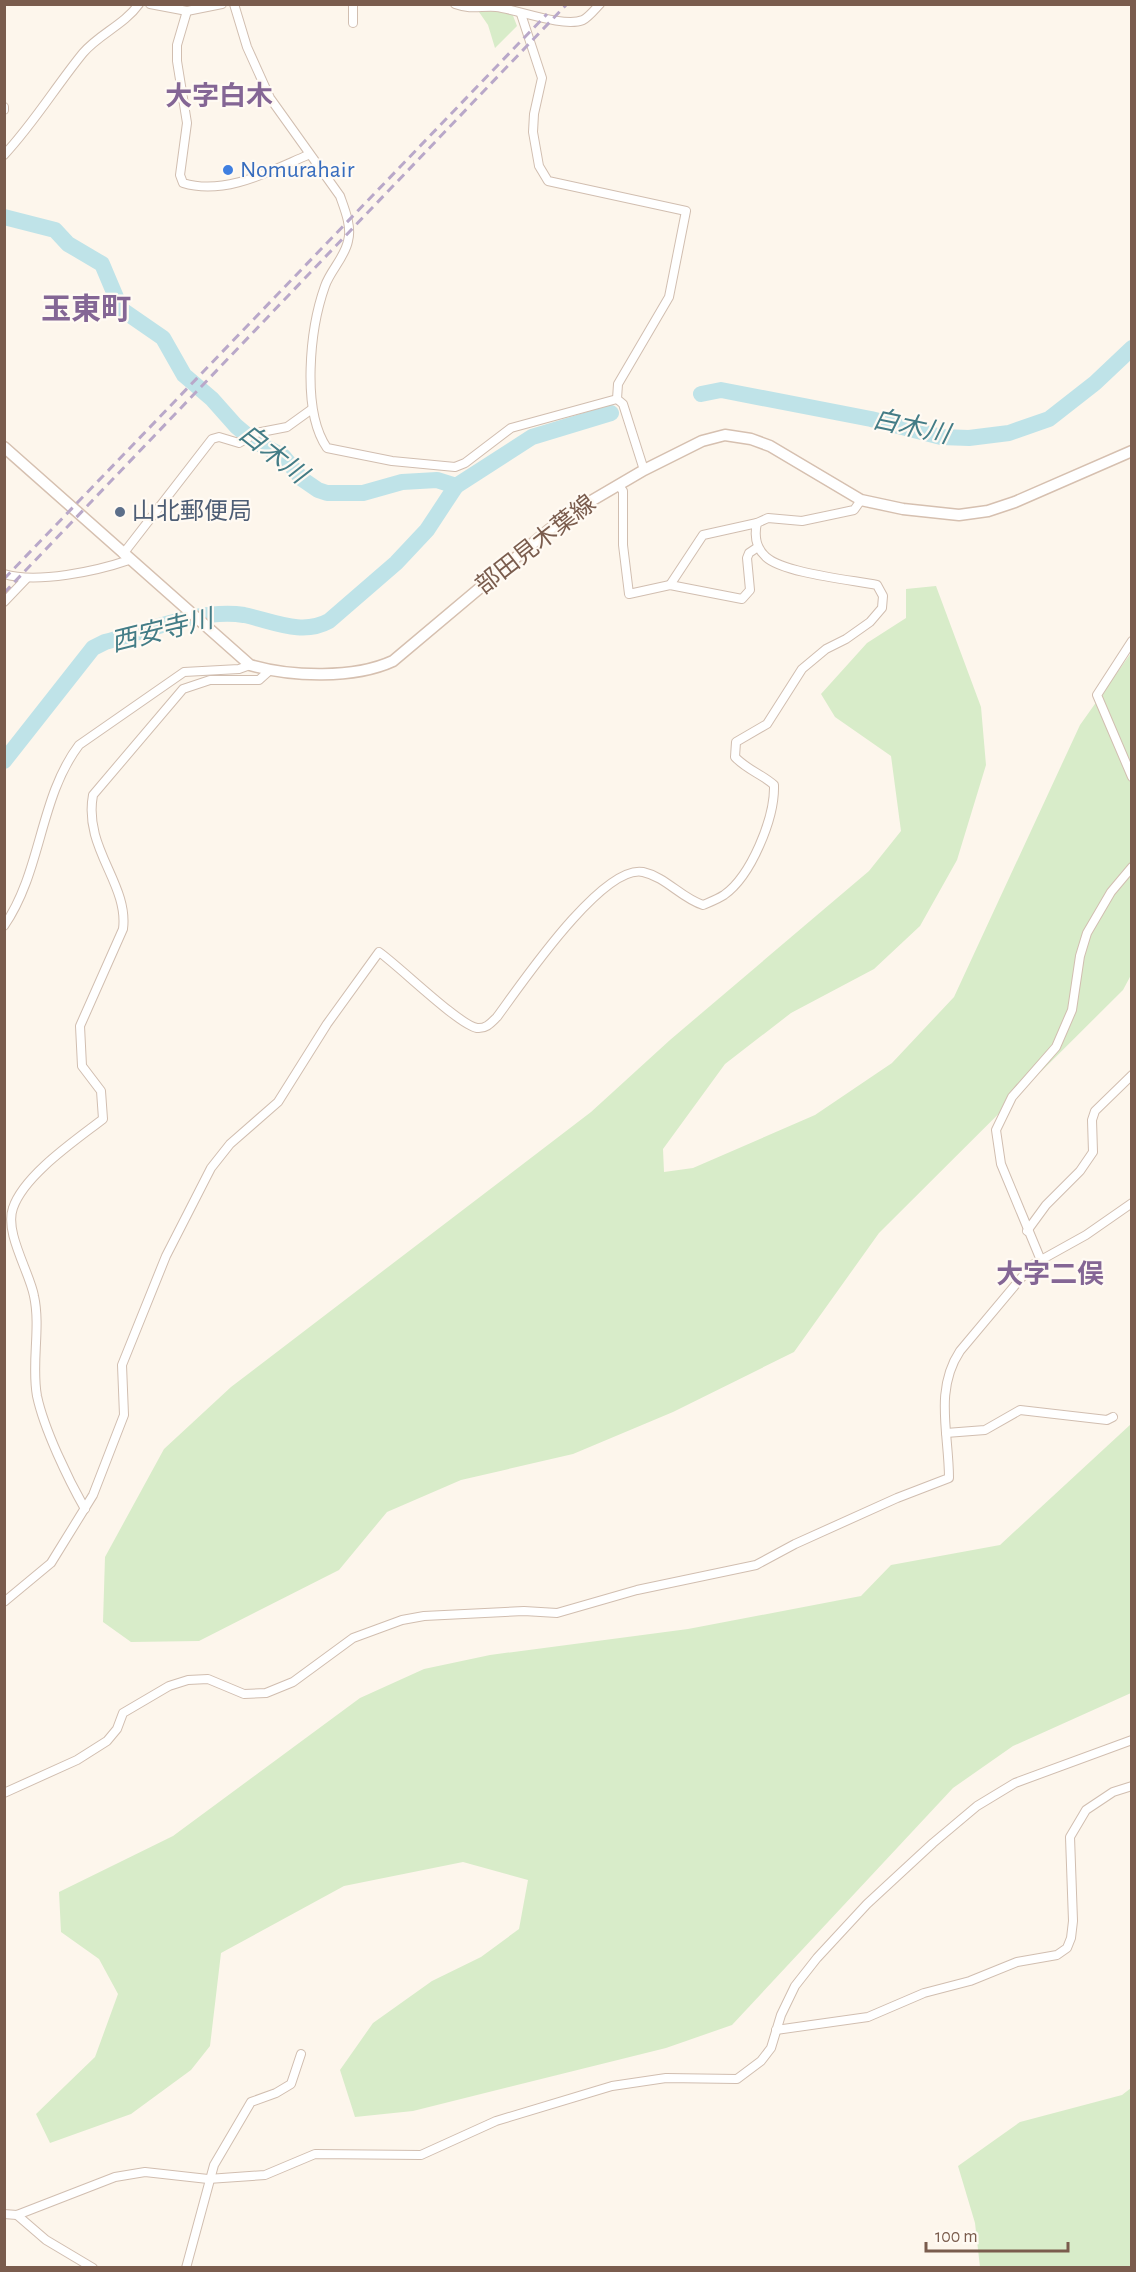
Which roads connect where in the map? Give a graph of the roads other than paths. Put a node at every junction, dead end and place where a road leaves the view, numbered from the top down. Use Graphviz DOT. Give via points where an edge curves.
graph roads {
  1 [pos="139,4"];
  2 [pos="150,4"];
  3 [pos="222,4"];
  4 [pos="234,4"];
  5 [pos="353,4"];
  6 [pos="455,4"];
  7 [pos="600,4"];
  8 [pos="187,11"];
  9 [pos="521,15"];
  10 [pos="353,22"];
  11 [pos="4,155"];
  12 [pos="308,155"];
  13 [pos="617,399"];
  14 [pos="312,409"];
  15 [pos="4,447"];
  16 [pos="1131,451"];
  17 [pos="644,470"];
  18 [pos="618,484"];
  19 [pos="861,500"];
  20 [pos="757,523"];
  21 [pos="758,547"];
  22 [pos="126,557"];
  23 [pos="4,574"];
  24 [pos="27,579"];
  25 [pos="670,585"];
  26 [pos="4,602"];
  27 [pos="1131,641"];
  28 [pos="250,666"];
  29 [pos="269,670"];
  30 [pos="1131,777"];
  31 [pos="1131,867"];
  32 [pos="4,926"];
  33 [pos="1131,1075"];
  34 [pos="1131,1203"];
  35 [pos="1027,1231"];
  36 [pos="1040,1258"];
  37 [pos="1113,1417"];
  38 [pos="946,1433"];
  39 [pos="85,1509"];
  40 [pos="4,1602"];
  41 [pos="1131,1740"];
  42 [pos="1131,1786"];
  43 [pos="4,1793"];
  44 [pos="776,2030"];
  45 [pos="301,2054"];
  46 [pos="208,2179"];
  47 [pos="4,2214"];
  48 [pos="17,2215"];
  49 [pos="93,2268"];
  50 [pos="186,2268"];
  1 -- 11 [label="street" via="85,51"];
  2 -- 8 [label="street"];
  3 -- 8 [label="street"];
  4 -- 12 [label="street" via="247,47 270,98"];
  5 -- 10 [label="street"];
  6 -- 9 [label="street" via="476,9 498,7"];
  7 -- 9 [label="street" via="583,20"];
  8 -- 12 [label="street" via="177,45 187,111 180,176 183,183 238,183"];
  9 -- 13 [label="street" via="542,78 533,132 543,175 548,181 686,211 669,297 638,353 625,368"];
  12 -- 14 [label="street" via="340,196 349,229 348,243 325,285 317,314"];
  13 -- 14 [label="street" via="511,428 455,467 334,452 323,442"];
  13 -- 17 [label="street" via="623,404"];
  14 -- 22 [label="street" via="287,427 256,433 239,443 219,437 212,439"];
  15 -- 22 [label="main road, 部田見木葉線"];
  16 -- 19 [label="main road, 部田見木葉線" via="988,512 927,513"];
  17 -- 18 [label="main road, 部田見木葉線"];
  17 -- 19 [label="main road, 部田見木葉線" via="702,441 724,435 751,438"];
  18 -- 25 [label="street" via="623,491 623,545 629,594"];
  18 -- 29 [label="main road, 部田見木葉線" via="550,529 393,661 374,669 295,674"];
  19 -- 20 [label="street" via="854,510 802,521 768,518"];
  20 -- 21 [label="street"];
  20 -- 25 [label="street" via="703,535"];
  21 -- 25 [label="street" via="747,558 750,590 742,599"];
  21 -- 39 [label="street" via="780,566 877,585 883,596 882,608 870,622 802,669 767,724 736,742 735,757 774,785 769,814 752,861 725,894 703,905 689,901 666,882 645,872 622,876 603,888 552,941 486,1027 475,1028 448,1010 380,952 327,1024 279,1102 230,1144 211,1168 184,1219 122,1365 124,1415"];
  22 -- 24 [label="street" via="108,567"];
  22 -- 28 [label="main road, 部田見木葉線"];
  23 -- 24 [label="street"];
  24 -- 26 [label="street"];
  27 -- 30 [label="street" via="1097,694"];
  28 -- 29 [label="main road, 部田見木葉線"];
  28 -- 32 [label="street" via="184,672 79,745 45,814 39,849"];
  29 -- 39 [label="street" via="259,680 210,680 183,689 93,795 93,831 125,914 123,929 80,1026 82,1066 102,1091 103,1119 29,1183 12,1209 20,1257 35,1296 37,1395"];
  31 -- 35 [label="street" via="1088,933 1080,956 1072,1011 1056,1047 1012,1097 996,1130 1001,1164"];
  33 -- 35 [label="street" via="1095,1111 1093,1152"];
  34 -- 36 [label="street" via="1086,1235"];
  35 -- 36 [label="street"];
  36 -- 38 [label="street" via="979,1326 952,1363 943,1398"];
  37 -- 38 [label="street" via="1107,1420 1020,1410 985,1430"];
  38 -- 43 [label="street" via="949,1478 897,1498 756,1565 637,1590 557,1613 524,1611 402,1620 353,1638 293,1682 266,1693 244,1694 208,1679 188,1680 169,1686 123,1713 107,1741 77,1760"];
  39 -- 40 [label="street" via="51,1563"];
  41 -- 44 [label="street" via="1015,1783 977,1806 867,1905 818,1958 795,1986"];
  42 -- 44 [label="street" via="1113,1792 1086,1810 1070,1838 1073,1921 1067,1948 1058,1955 1017,1962 970,1981 924,1993 868,2017"];
  44 -- 46 [label="street" via="771,2048 761,2061 737,2079 666,2078 612,2086 496,2121 421,2155 315,2154 265,2175"];
  45 -- 46 [label="street" via="291,2084 251,2102"];
  46 -- 48 [label="street" via="145,2172 115,2177"];
  46 -- 50 [label="street"];
  47 -- 48 [label="street"];
  48 -- 49 [label="street" via="46,2240"];
}
